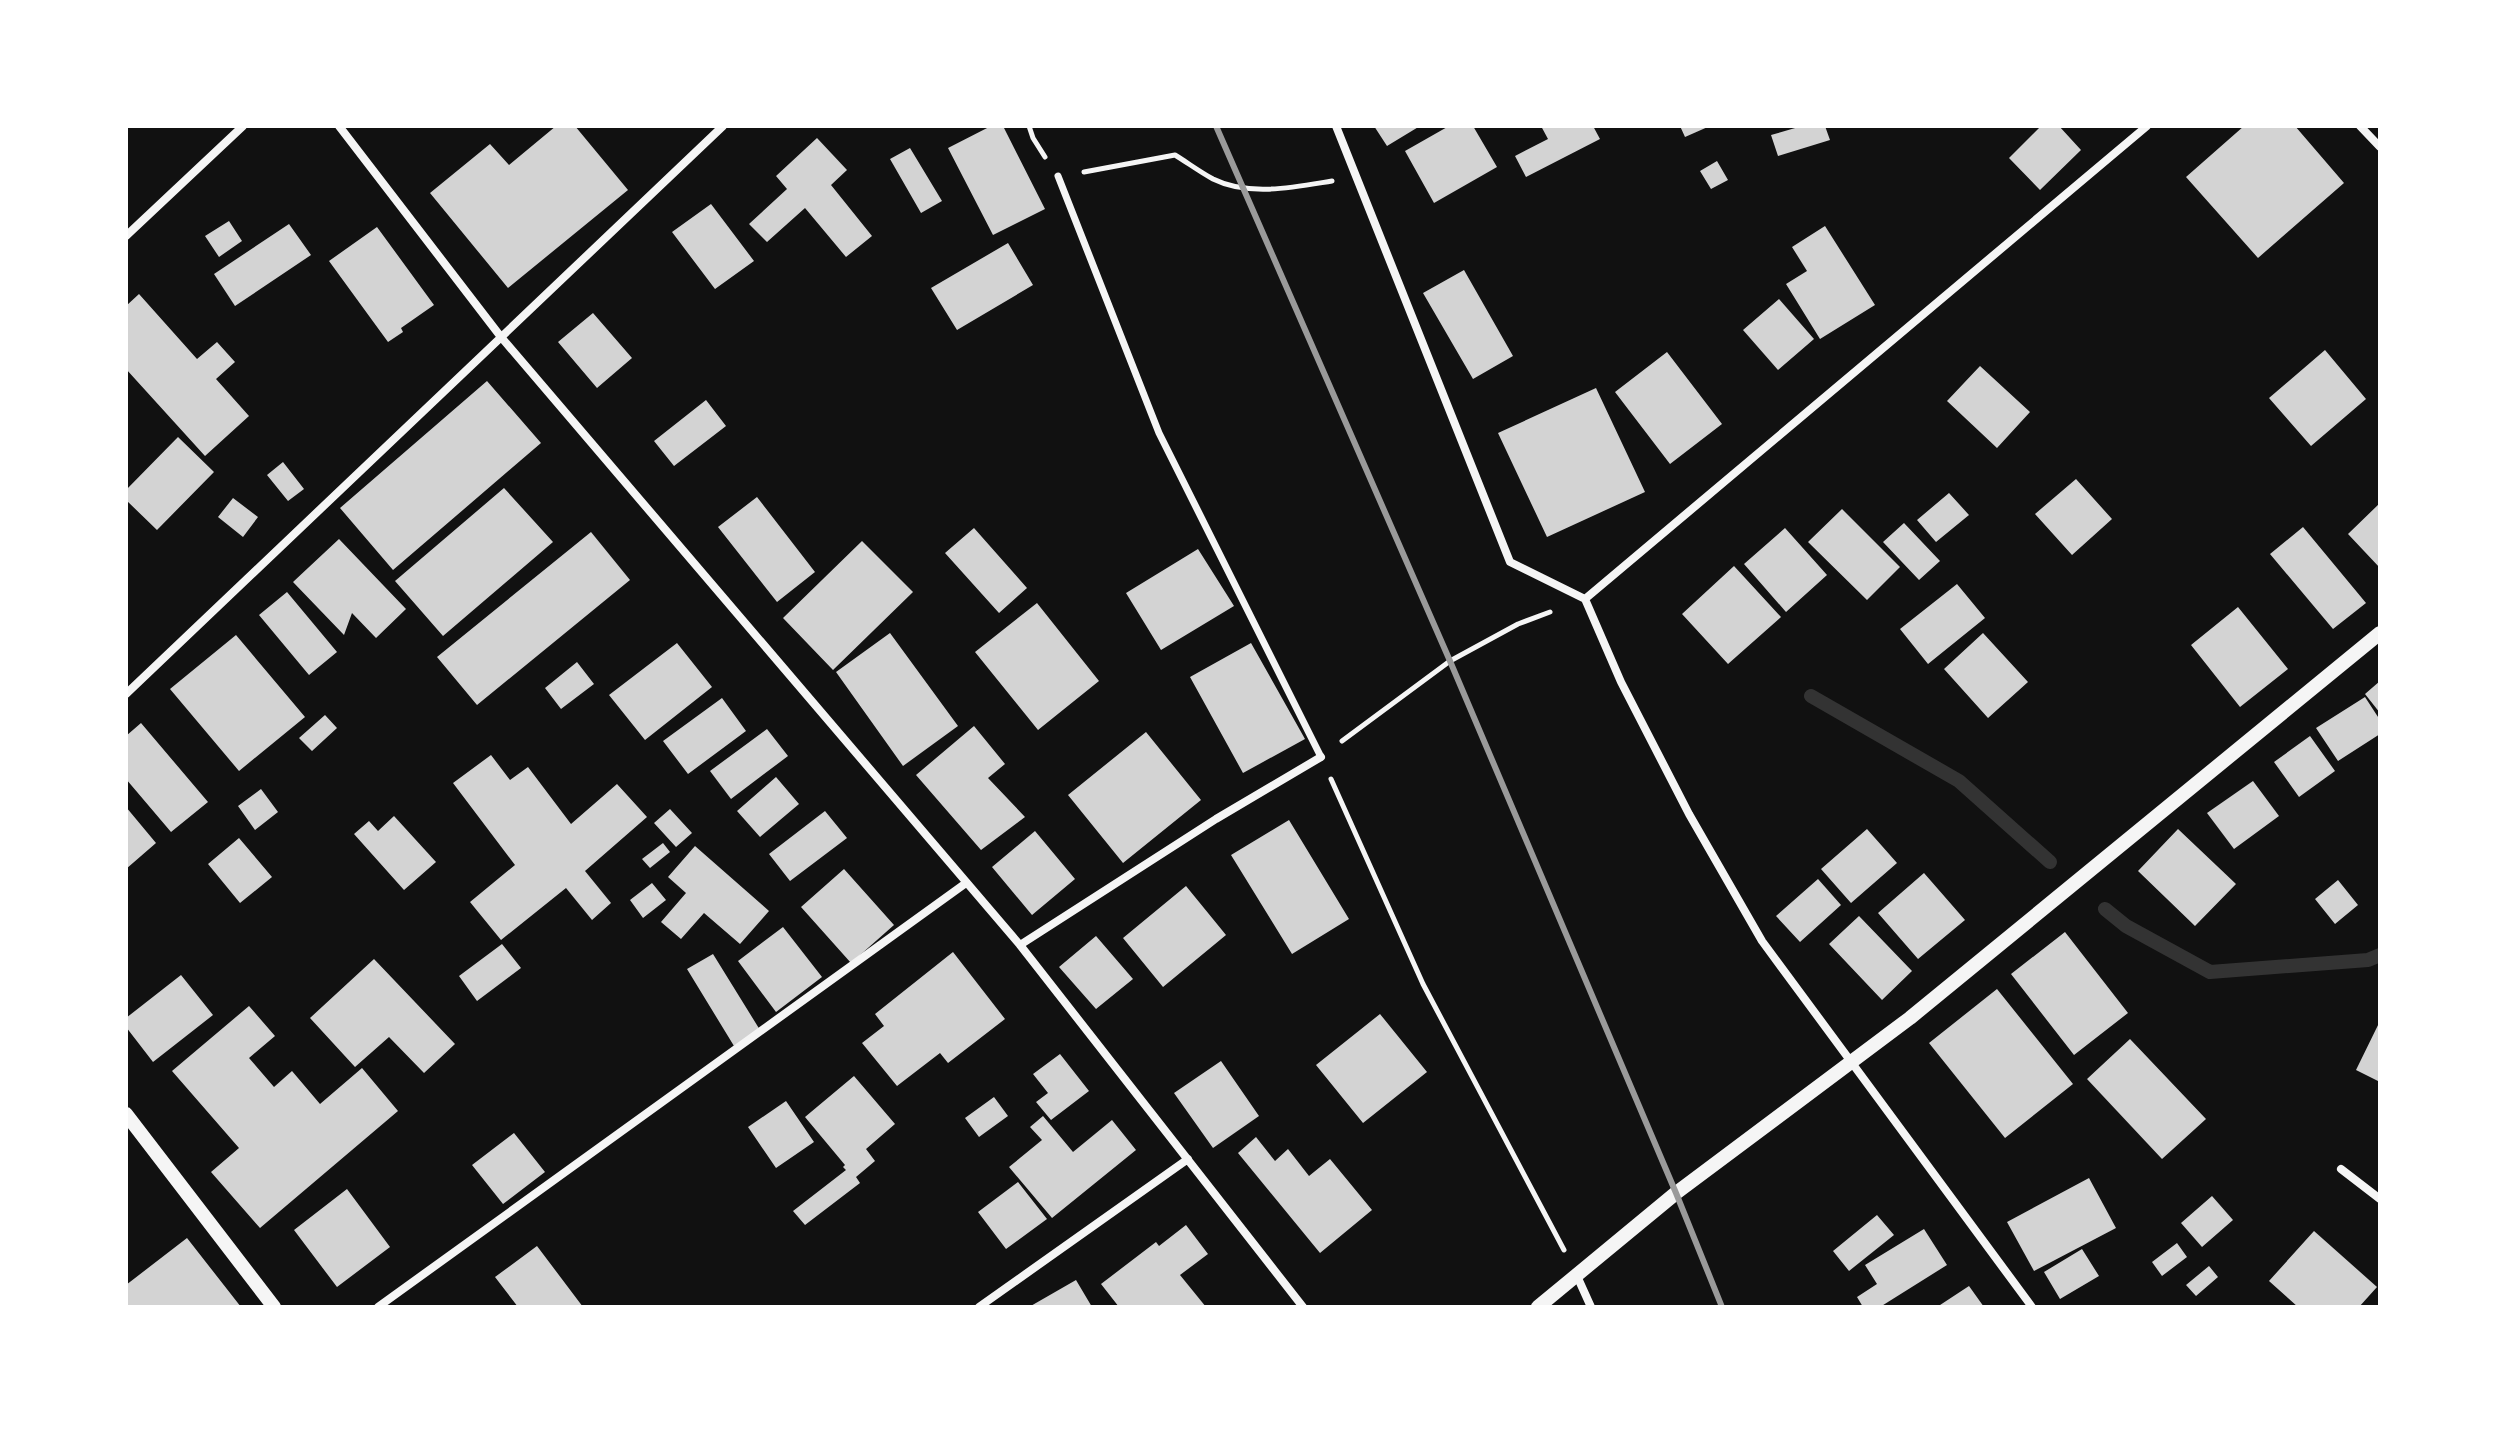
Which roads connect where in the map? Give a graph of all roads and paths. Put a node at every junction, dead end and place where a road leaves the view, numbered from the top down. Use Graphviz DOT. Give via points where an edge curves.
graph roads {
  1 [pos="243,126"];
  2 [pos="339,126"];
  3 [pos="723,126"];
  4 [pos="1029,126"];
  5 [pos="1336,126"];
  6 [pos="2147,126"];
  7 [pos="2360,126"];
  8 [pos="2380,147"];
  9 [pos="1058,176"];
  10 [pos="1355,178"];
  11 [pos="126,236"];
  12 [pos="501,337"];
  13 [pos="1585,599"];
  14 [pos="2380,633"];
  15 [pos="126,694"];
  16 [pos="1321,757"];
  17 [pos="966,883"];
  18 [pos="1020,945"];
  19 [pos="1851,1060"];
  20 [pos="126,1114"];
  21 [pos="1188,1159"];
  22 [pos="2341,1169"];
  23 [pos="2380,1199"];
  24 [pos="1577,1276"];
  25 [pos="274,1307"];
  26 [pos="378,1307"];
  27 [pos="979,1307"];
  28 [pos="1303,1307"];
  29 [pos="1538,1307"];
  30 [pos="1591,1307"];
  31 [pos="2032,1307"];
  1 -- 11 [label="street"];
  2 -- 12 [label="street"];
  3 -- 12 [label="street"];
  4 -- 9 [label="path"];
  5 -- 10 [label="street"];
  6 -- 13 [label="street"];
  7 -- 8 [label="street"];
  9 -- 10 [label="path" via="1175,155 1215,180 1245,188"];
  9 -- 16 [label="street" via="1159,433"];
  10 -- 13 [label="street" via="1510,562"];
  12 -- 15 [label="street"];
  12 -- 17 [label="street"];
  13 -- 16 [label="path" via="1518,624 1450,661"];
  13 -- 19 [label="street" via="1621,682 1703,839 1762,941"];
  14 -- 19 [label="street" via="1910,1018"];
  16 -- 18 [label="street"];
  16 -- 24 [label="path" via="1423,984"];
  17 -- 18 [label="street"];
  17 -- 26 [label="street"];
  18 -- 21 [label="street"];
  19 -- 24 [label="street"];
  19 -- 31 [label="street"];
  20 -- 25 [label="street"];
  21 -- 27 [label="street"];
  21 -- 28 [label="street"];
  22 -- 23 [label="street"];
  24 -- 29 [label="street"];
  24 -- 30 [label="street"];
}
